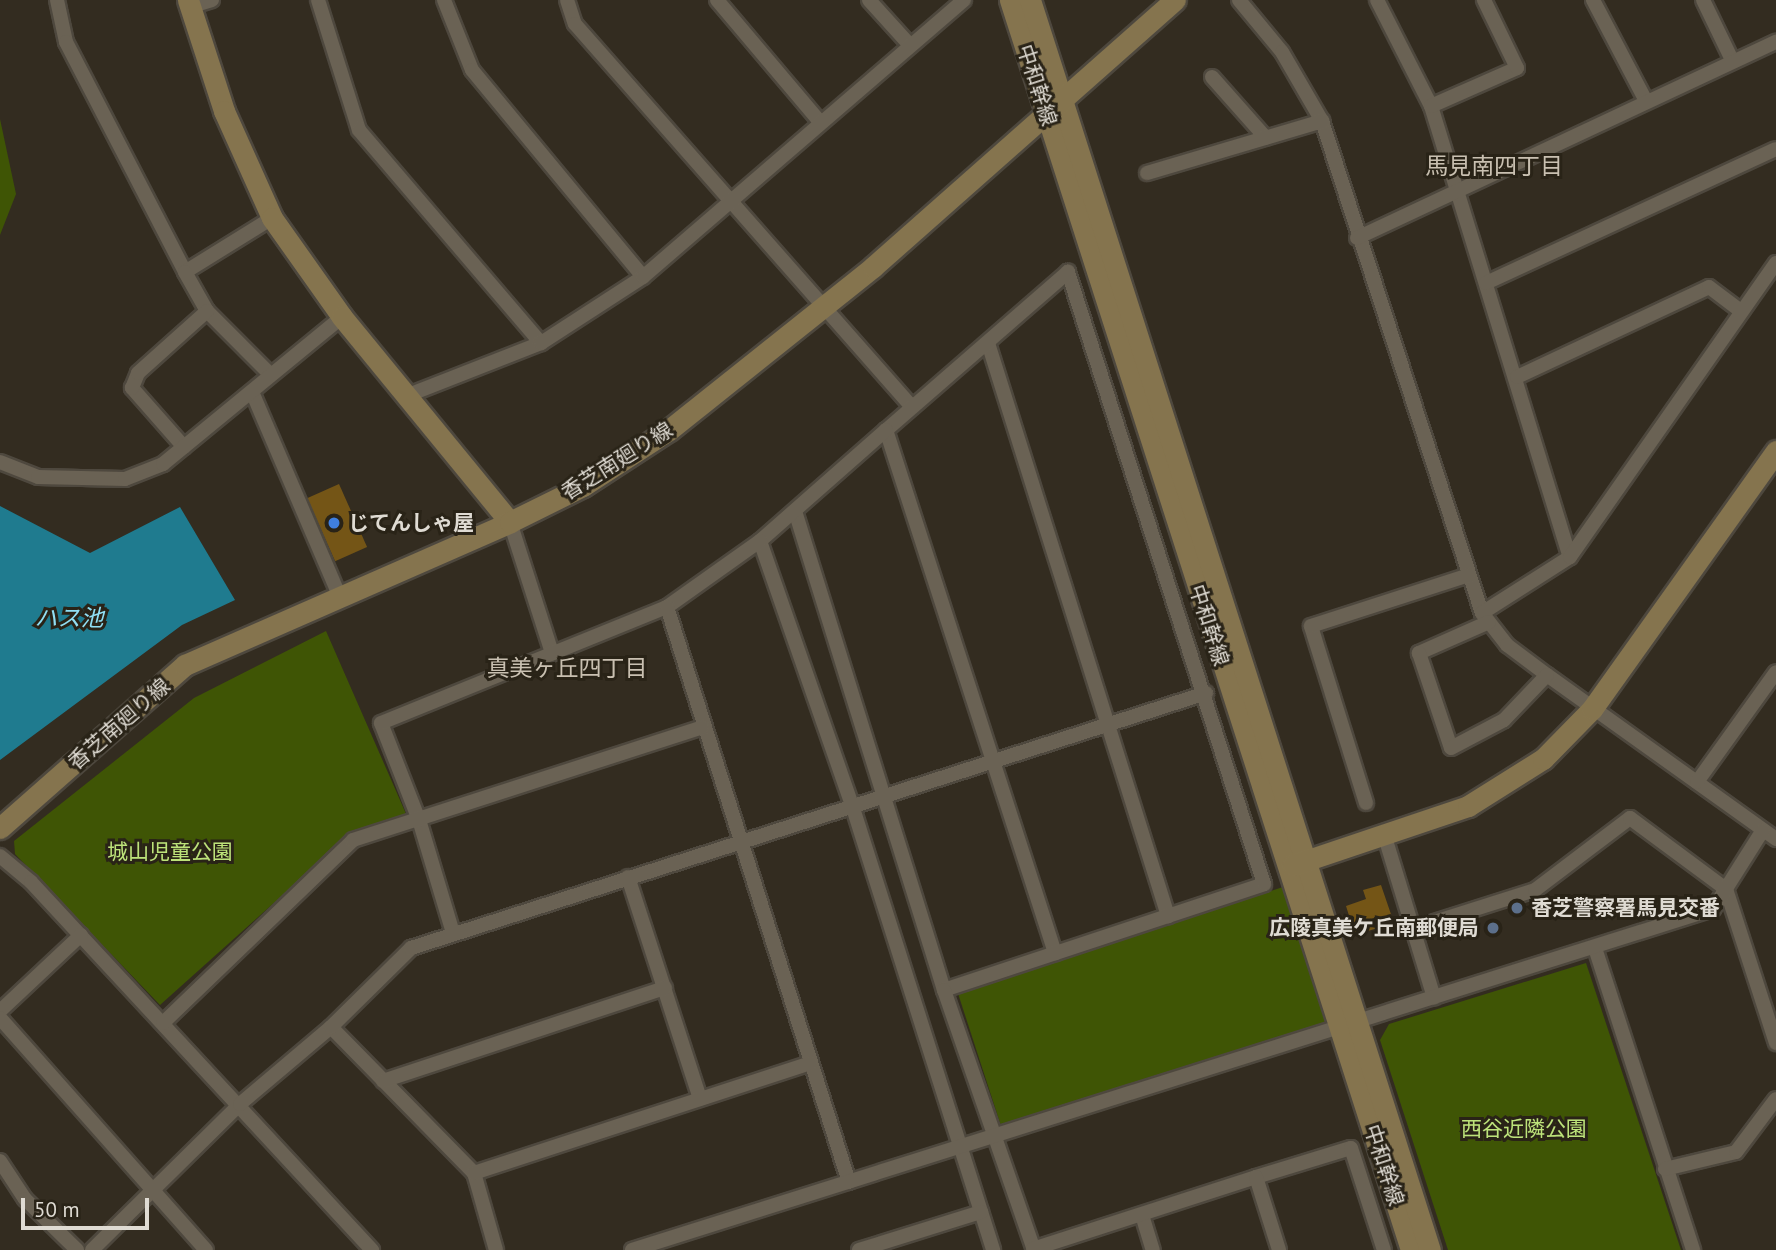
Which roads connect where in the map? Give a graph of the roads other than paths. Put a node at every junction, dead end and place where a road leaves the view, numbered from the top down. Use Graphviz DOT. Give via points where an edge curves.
graph roads {
  1 [pos="57,0"];
  2 [pos="212,0"];
  3 [pos="318,0"];
  4 [pos="444,0"];
  5 [pos="567,0"];
  6 [pos="717,0"];
  7 [pos="869,0"];
  8 [pos="964,0"];
  9 [pos="1010,0"];
  10 [pos="1030,0"];
  11 [pos="1175,0"];
  12 [pos="1239,0"];
  13 [pos="1377,0"];
  14 [pos="1484,0"];
  15 [pos="1592,0"];
  16 [pos="1703,0"];
  17 [pos="188,4"];
  18 [pos="1776,42"];
  19 [pos="908,43"];
  20 [pos="1732,60"];
  21 [pos="1212,78"];
  22 [pos="1646,101"];
  23 [pos="1432,106"];
  24 [pos="1055,108"];
  25 [pos="1322,121"];
  26 [pos="820,122"];
  27 [pos="1266,138"];
  28 [pos="1776,149"];
  29 [pos="1147,173"];
  30 [pos="1458,190"];
  31 [pos="735,201"];
  32 [pos="272,218"];
  33 [pos="1357,238"];
  34 [pos="1776,263"];
  35 [pos="185,272"];
  36 [pos="643,277"];
  37 [pos="1486,283"];
  38 [pos="825,305"];
  39 [pos="207,311"];
  40 [pos="1741,311"];
  41 [pos="342,317"];
  42 [pos="541,343"];
  43 [pos="988,343"];
  44 [pos="270,374"];
  45 [pos="1517,377"];
  46 [pos="252,393"];
  47 [pos="406,396"];
  48 [pos="912,407"];
  49 [pos="886,430"];
  50 [pos="184,447"];
  51 [pos="1774,459"];
  52 [pos="0,462"];
  53 [pos="795,511"];
  54 [pos="510,522"];
  55 [pos="761,541"];
  56 [pos="1570,557"];
  57 [pos="1469,575"];
  58 [pos="339,594"];
  59 [pos="667,607"];
  60 [pos="1485,618"];
  61 [pos="552,653"];
  62 [pos="1776,672"];
  63 [pos="1547,675"];
  64 [pos="1206,693"];
  65 [pos="1592,709"];
  66 [pos="1107,724"];
  67 [pos="702,727"];
  68 [pos="994,760"];
  69 [pos="1697,782"];
  70 [pos="883,795"];
  71 [pos="1366,803"];
  72 [pos="853,808"];
  73 [pos="419,820"];
  74 [pos="0,828"];
  75 [pos="1763,830"];
  76 [pos="1384,834"];
  77 [pos="1776,839"];
  78 [pos="741,840"];
  79 [pos="0,856"];
  80 [pos="1297,864"];
  81 [pos="628,877"];
  82 [pos="1726,889"];
  83 [pos="1168,916"];
  84 [pos="1412,929"];
  85 [pos="453,933"];
  86 [pos="81,935"];
  87 [pos="1595,948"];
  88 [pos="1055,953"];
  89 [pos="664,988"];
  90 [pos="944,990"];
  91 [pos="1434,998"];
  92 [pos="0,1011"];
  93 [pos="0,1018"];
  94 [pos="163,1023"];
  95 [pos="331,1027"];
  96 [pos="1347,1027"];
  97 [pos="1776,1043"];
  98 [pos="811,1063"];
  99 [pos="383,1081"];
  100 [pos="700,1099"];
  101 [pos="1776,1100"];
  102 [pos="240,1104"];
  103 [pos="991,1134"];
  104 [pos="961,1143"];
  105 [pos="0,1160"];
  106 [pos="1665,1169"];
  107 [pos="474,1173"];
  108 [pos="1256,1177"];
  109 [pos="849,1182"];
  110 [pos="152,1192"];
  111 [pos="981,1212"];
  112 [pos="1142,1215"];
  113 [pos="876,1248"];
  114 [pos="1034,1249"];
  115 [pos="77,1250"];
  116 [pos="92,1250"];
  117 [pos="206,1250"];
  118 [pos="372,1250"];
  119 [pos="496,1250"];
  120 [pos="632,1250"];
  121 [pos="859,1250"];
  122 [pos="993,1250"];
  123 [pos="1153,1250"];
  124 [pos="1279,1250"];
  125 [pos="1384,1250"];
  126 [pos="1411,1250"];
  127 [pos="1430,1250"];
  128 [pos="1693,1250"];
  1 -- 35 [label="street" via="66,43"];
  2 -- 17 [label="street"];
  3 -- 42 [label="street" via="359,130"];
  4 -- 36 [label="street" via="472,70"];
  5 -- 31 [label="street" via="575,23"];
  6 -- 26 [label="street"];
  7 -- 19 [label="street"];
  8 -- 19 [label="street"];
  9 -- 24 [label="street, 中和幹線"];
  10 -- 24 [label="street, 中和幹線"];
  11 -- 24 [label="street, 香芝南廻り線"];
  12 -- 25 [label="street" via="1282,52"];
  13 -- 23 [label="street"];
  14 -- 23 [label="street" via="1517,68"];
  15 -- 22 [label="street"];
  16 -- 20 [label="street"];
  17 -- 32 [label="street" via="225,111"];
  18 -- 20 [label="street"];
  19 -- 26 [label="street"];
  20 -- 22 [label="street"];
  21 -- 27 [label="street"];
  22 -- 30 [label="street"];
  23 -- 30 [label="street"];
  24 -- 38 [label="street, 香芝南廻り線"];
  24 -- 80 [label="street, 中和幹線"];
  25 -- 27 [label="street"];
  25 -- 33 [label="street"];
  26 -- 31 [label="street"];
  27 -- 29 [label="street"];
  28 -- 37 [label="street"];
  30 -- 33 [label="street"];
  30 -- 37 [label="street"];
  31 -- 36 [label="street"];
  31 -- 38 [label="street"];
  32 -- 35 [label="street"];
  32 -- 41 [label="street"];
  33 -- 57 [label="street"];
  34 -- 40 [label="street"];
  35 -- 39 [label="street"];
  36 -- 42 [label="street"];
  37 -- 45 [label="street"];
  38 -- 48 [label="street"];
  38 -- 54 [label="street, 香芝南廻り線" via="669,430 583,486"];
  39 -- 44 [label="street"];
  39 -- 50 [label="street" via="138,373 132,388"];
  40 -- 45 [label="street" via="1709,287"];
  40 -- 56 [label="street"];
  41 -- 44 [label="street"];
  41 -- 47 [label="street"];
  42 -- 47 [label="street"];
  43 -- 48 [label="street"];
  43 -- 64 [label="street" via="1068,272"];
  43 -- 66 [label="street"];
  44 -- 46 [label="street"];
  45 -- 56 [label="street"];
  46 -- 50 [label="street"];
  46 -- 58 [label="street"];
  47 -- 54 [label="street"];
  48 -- 49 [label="street"];
  49 -- 53 [label="street"];
  49 -- 68 [label="street"];
  50 -- 52 [label="street" via="163,464 125,479 38,477"];
  51 -- 65 [label="street"];
  53 -- 55 [label="street"];
  53 -- 70 [label="street"];
  54 -- 58 [label="street, 香芝南廻り線"];
  54 -- 61 [label="street"];
  55 -- 59 [label="street"];
  55 -- 72 [label="street"];
  56 -- 60 [label="street"];
  57 -- 60 [label="street"];
  57 -- 71 [label="street" via="1311,626"];
  58 -- 74 [label="street, 香芝南廻り線" via="185,665"];
  59 -- 61 [label="street"];
  59 -- 67 [label="street"];
  60 -- 63 [label="street"];
  60 -- 63 [label="street" via="1419,653 1451,748 1504,720"];
  61 -- 73 [label="street" via="381,723"];
  62 -- 69 [label="street"];
  63 -- 65 [label="street"];
  64 -- 66 [label="street"];
  64 -- 83 [label="street" via="1264,884"];
  65 -- 69 [label="street"];
  65 -- 76 [label="street" via="1543,759 1468,806"];
  66 -- 68 [label="street"];
  66 -- 83 [label="street"];
  67 -- 73 [label="street"];
  67 -- 78 [label="street"];
  68 -- 70 [label="street"];
  68 -- 88 [label="street"];
  69 -- 75 [label="street"];
  70 -- 72 [label="street"];
  70 -- 90 [label="street"];
  72 -- 78 [label="street"];
  72 -- 104 [label="street"];
  73 -- 85 [label="street"];
  73 -- 94 [label="street" via="353,841"];
  75 -- 77 [label="street"];
  75 -- 82 [label="street"];
  76 -- 80 [label="street"];
  76 -- 84 [label="street"];
  78 -- 81 [label="street"];
  78 -- 98 [label="street"];
  79 -- 86 [label="street"];
  80 -- 96 [label="street, 中和幹線"];
  81 -- 85 [label="street"];
  81 -- 89 [label="street"];
  82 -- 84 [label="street" via="1630,818 1535,890"];
  82 -- 87 [label="street" via="1713,909"];
  82 -- 97 [label="street"];
  83 -- 88 [label="street"];
  84 -- 91 [label="street"];
  85 -- 95 [label="street" via="411,948"];
  86 -- 92 [label="street"];
  86 -- 94 [label="street"];
  87 -- 91 [label="street"];
  87 -- 106 [label="street"];
  88 -- 90 [label="street"];
  89 -- 99 [label="street"];
  89 -- 100 [label="street"];
  90 -- 103 [label="street"];
  91 -- 96 [label="street"];
  93 -- 110 [label="street"];
  94 -- 102 [label="street"];
  95 -- 99 [label="street"];
  95 -- 102 [label="street"];
  96 -- 103 [label="street"];
  96 -- 126 [label="street, 中和幹線"];
  96 -- 127 [label="street, 中和幹線"];
  98 -- 100 [label="street"];
  98 -- 109 [label="street"];
  99 -- 107 [label="street"];
  100 -- 107 [label="street"];
  101 -- 106 [label="street" via="1736,1152"];
  102 -- 110 [label="street"];
  102 -- 118 [label="street"];
  103 -- 104 [label="street"];
  103 -- 114 [label="street"];
  104 -- 109 [label="street"];
  104 -- 111 [label="street"];
  105 -- 115 [label="street" via="25,1199"];
  106 -- 128 [label="street"];
  107 -- 119 [label="street"];
  108 -- 112 [label="street"];
  108 -- 124 [label="street"];
  108 -- 125 [label="street" via="1351,1148"];
  109 -- 120 [label="street"];
  110 -- 116 [label="street"];
  110 -- 117 [label="street"];
  111 -- 113 [label="street"];
  111 -- 122 [label="street"];
  112 -- 114 [label="street"];
  112 -- 123 [label="street"];
  113 -- 121 [label="street"];
}
